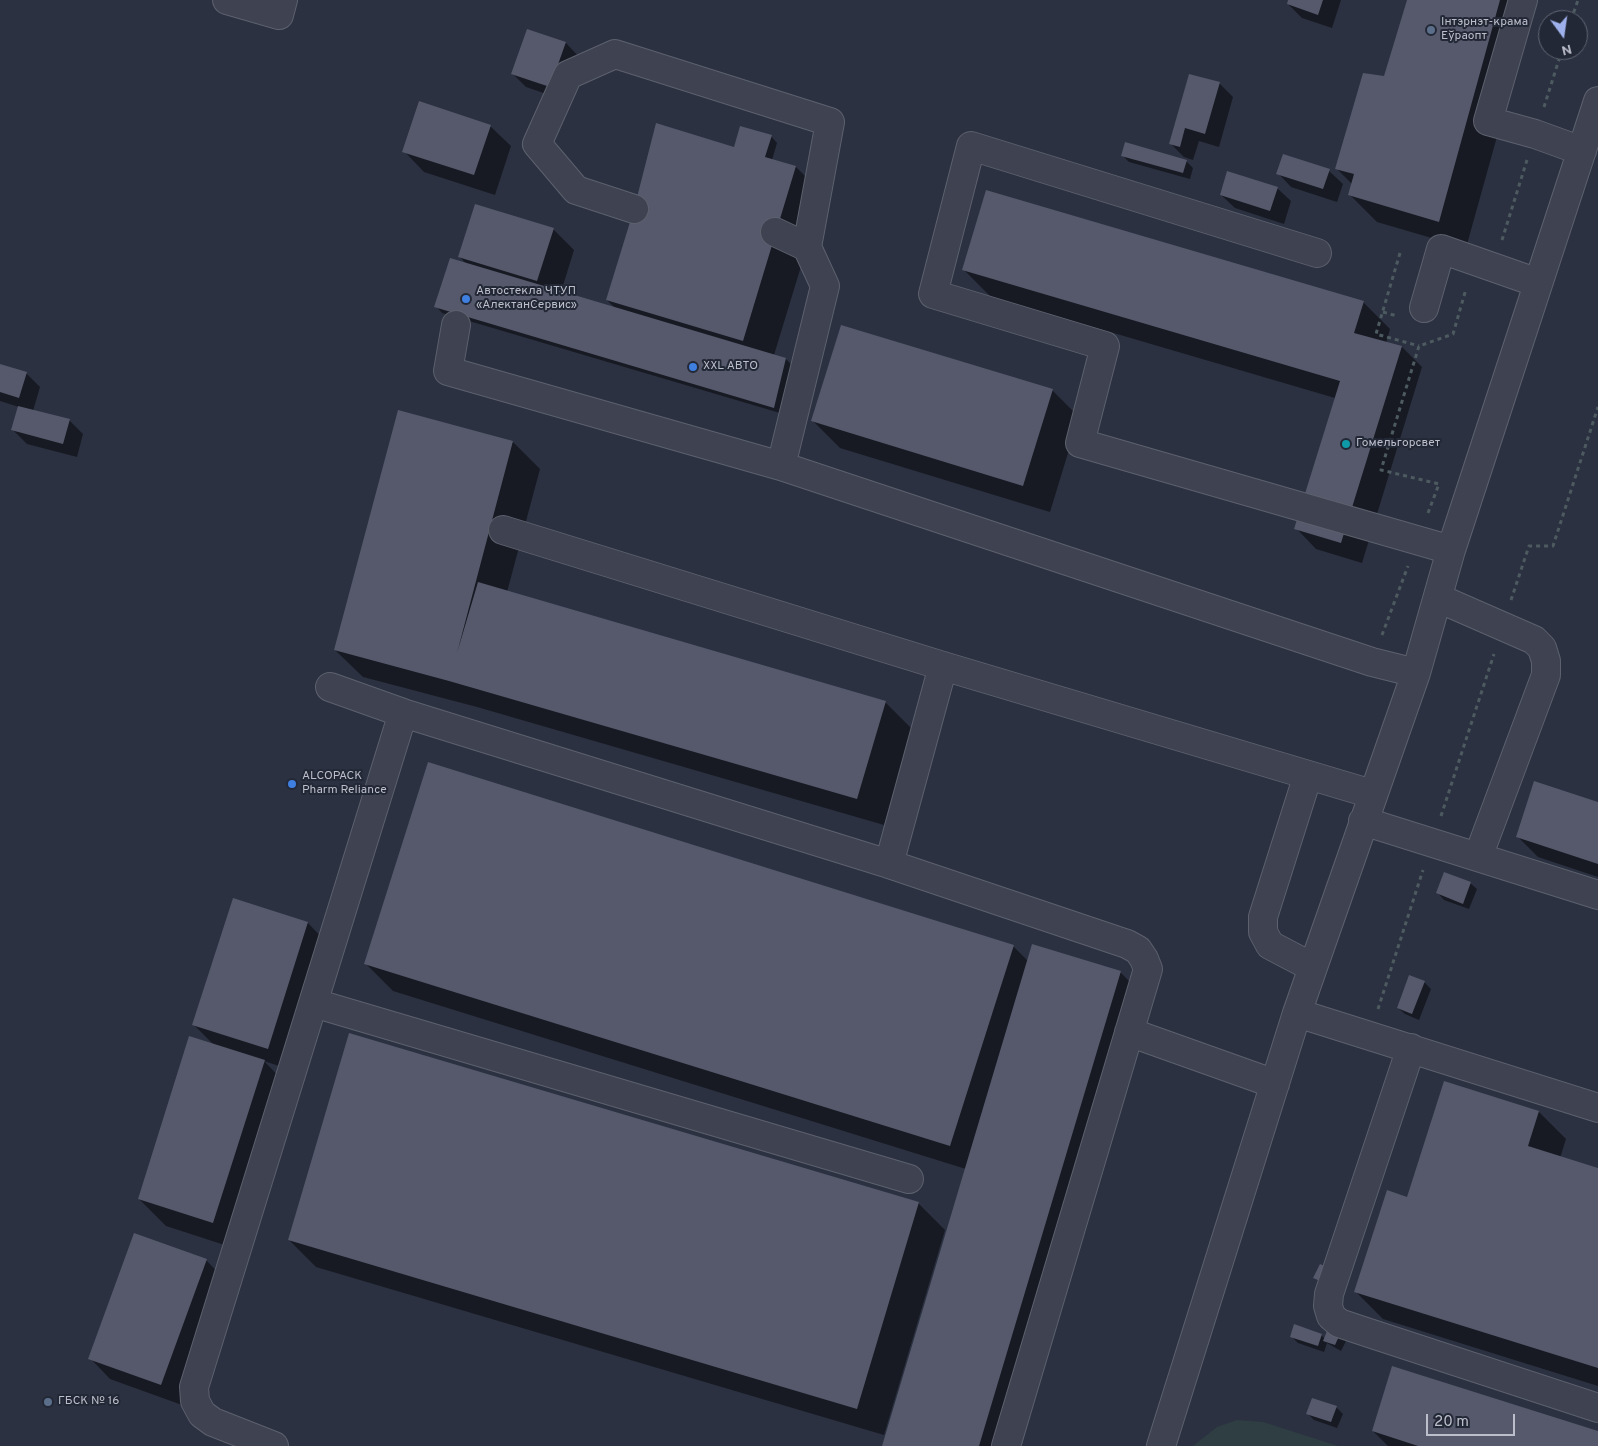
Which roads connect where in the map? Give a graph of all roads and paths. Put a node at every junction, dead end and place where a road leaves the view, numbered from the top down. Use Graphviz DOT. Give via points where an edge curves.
graph roads {
  1 [pos="227,0"];
  2 [pos="283,0"];
  3 [pos="1523,0"];
  4 [pos="1559,60"];
  5 [pos="1598,101"];
  6 [pos="1535,134"];
  7 [pos="1582,151"];
  8 [pos="634,209"];
  9 [pos="775,232"];
  10 [pos="807,247"];
  11 [pos="1317,253"];
  12 [pos="1400,253"];
  13 [pos="1494,267"];
  14 [pos="1538,284"];
  15 [pos="1424,308"];
  16 [pos="456,325"];
  17 [pos="1418,346"];
  18 [pos="1598,407"];
  19 [pos="781,466"];
  20 [pos="503,530"];
  21 [pos="1417,541"];
  22 [pos="1451,550"];
  23 [pos="1438,598"];
  24 [pos="1494,621"];
  25 [pos="1372,662"];
  26 [pos="943,666"];
  27 [pos="1416,674"];
  28 [pos="330,687"];
  29 [pos="403,713"];
  30 [pos="1308,775"];
  31 [pos="1372,794"];
  32 [pos="1363,821"];
  33 [pos="1432,842"];
  34 [pos="1478,857"];
  35 [pos="889,864"];
  36 [pos="1598,894"];
  37 [pos="1312,968"];
  38 [pos="314,1003"];
  39 [pos="1297,1013"];
  40 [pos="1129,1032"];
  41 [pos="1369,1035"];
  42 [pos="1410,1048"];
  43 [pos="1275,1084"];
  44 [pos="1598,1108"];
  45 [pos="909,1178"];
  46 [pos="1598,1408"];
  47 [pos="274,1446"];
  48 [pos="1006,1446"];
  49 [pos="1161,1446"];
  1 -- 2 [label="street" via="279,15"];
  3 -- 6 [label="street" via="1488,121"];
  4 -- 6 [label="path"];
  5 -- 7 [label="street"];
  6 -- 7 [label="street"];
  6 -- 13 [label="path"];
  7 -- 14 [label="street"];
  8 -- 10 [label="street" via="576,190 537,144 568,75 615,54 830,122"];
  9 -- 10 [label="street"];
  10 -- 19 [label="street" via="825,286"];
  11 -- 21 [label="street" via="971,146 933,294 1105,346 1080,443"];
  12 -- 17 [label="path" via="1376,334"];
  13 -- 14 [label="street"];
  13 -- 15 [label="street" via="1440,249"];
  13 -- 17 [label="path" via="1469,279 1453,334"];
  14 -- 22 [label="street"];
  16 -- 19 [label="street" via="448,371"];
  17 -- 21 [label="path" via="1382,470 1439,484"];
  18 -- 24 [label="path" via="1553,546 1529,546"];
  19 -- 25 [label="street"];
  20 -- 26 [label="street"];
  21 -- 22 [label="street"];
  21 -- 25 [label="path"];
  22 -- 23 [label="street"];
  23 -- 24 [label="street"];
  23 -- 27 [label="street"];
  24 -- 33 [label="path"];
  24 -- 34 [label="street" via="1534,640 1542,648 1546,674"];
  25 -- 27 [label="street"];
  26 -- 30 [label="street"];
  26 -- 35 [label="street"];
  27 -- 31 [label="street"];
  28 -- 29 [label="street"];
  29 -- 35 [label="street"];
  29 -- 38 [label="street"];
  30 -- 31 [label="street"];
  30 -- 37 [label="street" via="1262,918 1263,932 1270,945"];
  31 -- 32 [label="street"];
  32 -- 33 [label="street"];
  32 -- 37 [label="street"];
  33 -- 34 [label="street"];
  33 -- 41 [label="path"];
  34 -- 36 [label="street"];
  35 -- 40 [label="street" via="1138,950 1148,970"];
  37 -- 39 [label="street"];
  38 -- 45 [label="street"];
  38 -- 47 [label="street" via="194,1387 202,1414 213,1422"];
  39 -- 41 [label="street"];
  39 -- 43 [label="street"];
  40 -- 43 [label="street"];
  40 -- 48 [label="street"];
  41 -- 42 [label="street"];
  42 -- 44 [label="street"];
  42 -- 46 [label="street" via="1329,1294 1328,1306 1332,1316 1340,1323 1366,1332"];
  43 -- 49 [label="street"];
}
